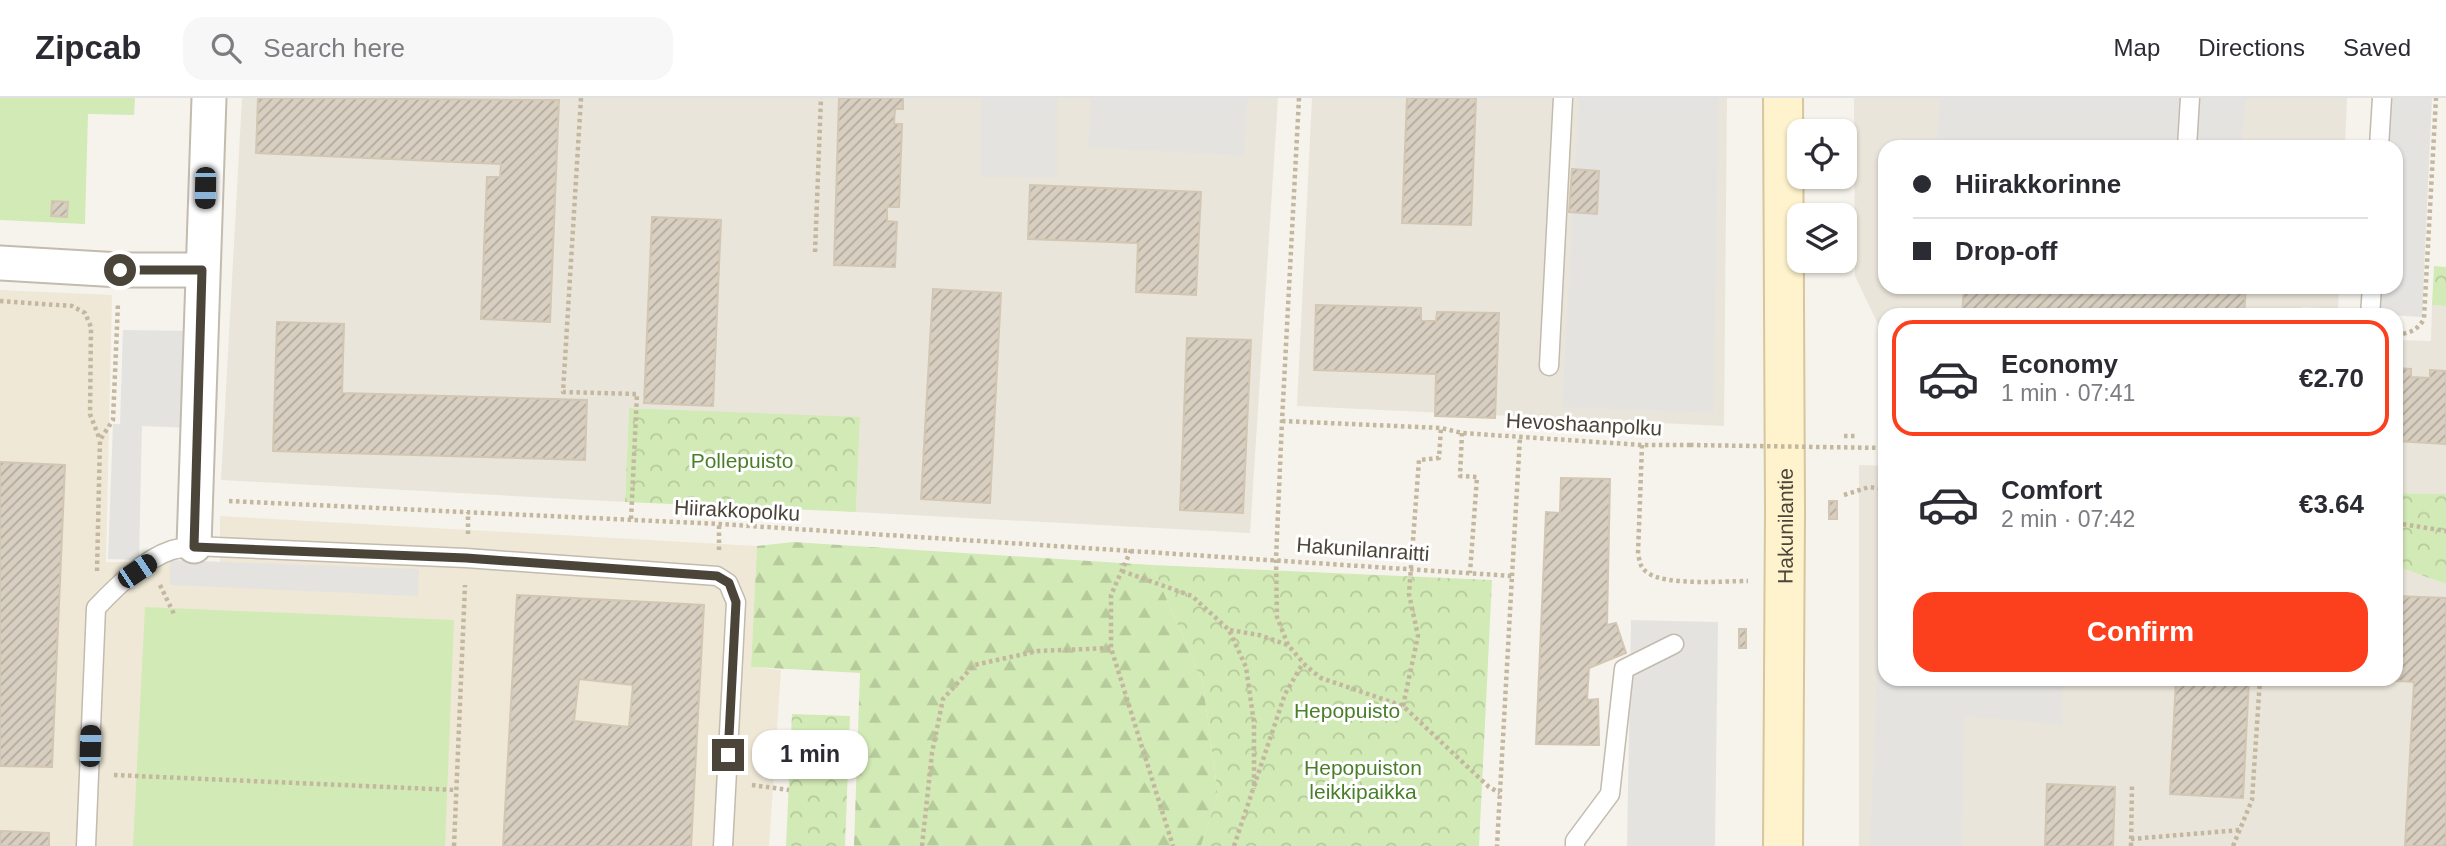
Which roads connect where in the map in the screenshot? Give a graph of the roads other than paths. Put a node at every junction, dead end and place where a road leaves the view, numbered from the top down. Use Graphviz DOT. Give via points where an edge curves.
graph roads {
  1 [pos="209,98"];
  2 [pos="1563,98"];
  3 [pos="1766,98"];
  4 [pos="1783,98"];
  5 [pos="2190,98"];
  6 [pos="2382,98"];
  7 [pos="2187,140"];
  8 [pos="2379,140"];
  9 [pos="1784,204"];
  10 [pos="0,263"];
  11 [pos="202,270"];
  12 [pos="1549,366"];
  13 [pos="194,547"];
  14 [pos="1674,644"];
  15 [pos="86,846"];
  16 [pos="723,846"];
  17 [pos="1575,846"];
  18 [pos="1783,846"];
  1 -- 11 [label="street"];
  2 -- 12 [label="lane"];
  3 -- 9 [label="main road, Hakunilantie"];
  4 -- 9 [label="main road, Hakunilantie"];
  5 -- 7 [label="lane"];
  6 -- 8 [label="lane"];
  9 -- 18 [label="main road, Hakunilantie"];
  10 -- 11 [label="street"];
  11 -- 13 [label="street"];
  13 -- 15 [label="lane" via="171,550 152,561 121,582 96,608"];
  13 -- 16 [label="lane" via="466,558 717,576 729,583 736,602"];
  14 -- 17 [label="lane" via="1624,669 1610,794"];
}
